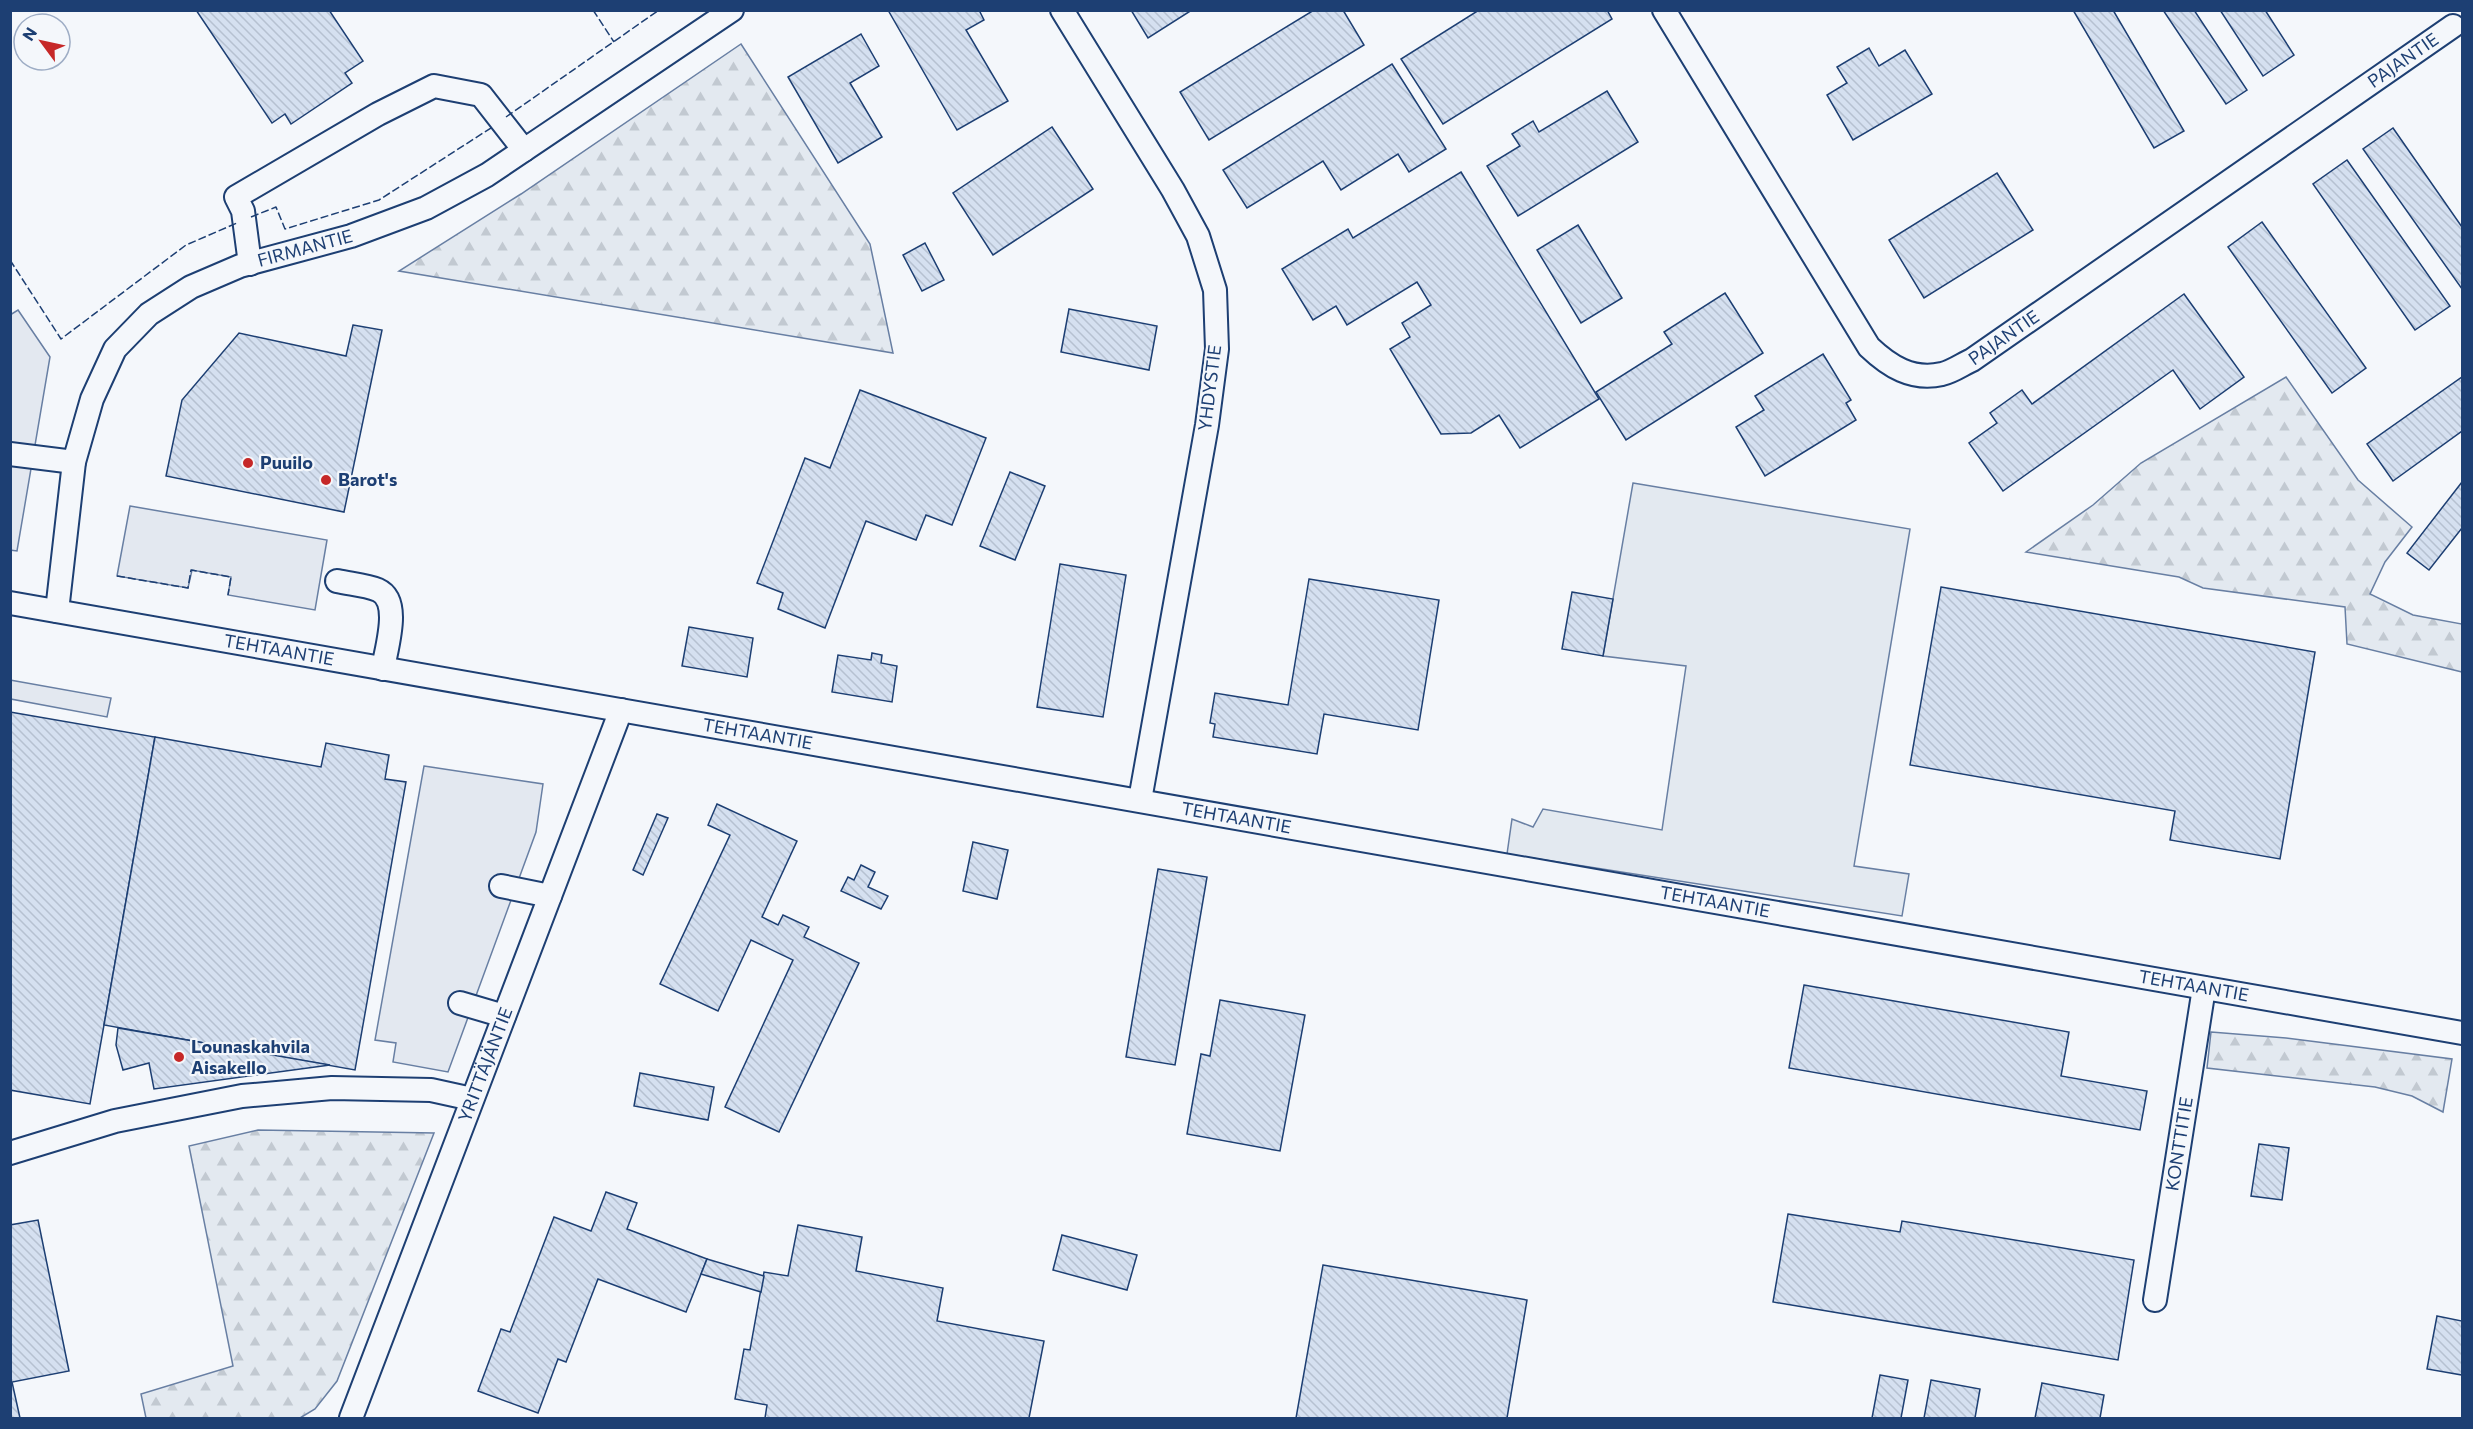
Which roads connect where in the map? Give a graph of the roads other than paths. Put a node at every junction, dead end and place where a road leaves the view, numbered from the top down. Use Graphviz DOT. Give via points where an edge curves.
graph roads {
  1 [pos="732,10"];
  2 [pos="1062,10"];
  3 [pos="1664,10"];
  4 [pos="2453,21"];
  5 [pos="524,150"];
  6 [pos="250,264"];
  7 [pos="10,454"];
  8 [pos="74,462"];
  9 [pos="337,581"];
  10 [pos="10,603"];
  11 [pos="57,611"];
  12 [pos="383,669"];
  13 [pos="621,710"];
  14 [pos="1140,800"];
  15 [pos="501,886"];
  16 [pos="550,896"];
  17 [pos="2204,988"];
  18 [pos="460,1003"];
  19 [pos="504,1016"];
  20 [pos="2463,1033"];
  21 [pos="472,1099"];
  22 [pos="10,1153"];
  23 [pos="2155,1300"];
  24 [pos="351,1419"];
  1 -- 5 [label="street, FIRMANTIE"];
  2 -- 14 [label="street, YHDYSTIE" via="1198,236 1215,290 1217,349 1207,425"];
  3 -- 4 [label="street, PAJANTIE" via="1869,347 1887,364 1913,376 1942,374 1972,360"];
  5 -- 6 [label="street, FIRMANTIE" via="426,208 351,236"];
  5 -- 6 [label="street" via="481,95 434,86 236,197 243,212"];
  6 -- 8 [label="street, FIRMANTIE" via="191,287 150,314 115,349 92,399"];
  7 -- 8 [label="street"];
  8 -- 11 [label="street, FIRMANTIE"];
  9 -- 12 [label="street" via="379,590 389,599 392,611"];
  10 -- 11 [label="street, TEHTAANTIE"];
  11 -- 12 [label="street, TEHTAANTIE"];
  12 -- 13 [label="street, TEHTAANTIE"];
  13 -- 14 [label="street, TEHTAANTIE"];
  13 -- 16 [label="street, YRITTÄJÄNTIE"];
  14 -- 17 [label="street, TEHTAANTIE"];
  15 -- 16 [label="street"];
  16 -- 19 [label="street, YRITTÄJÄNTIE"];
  17 -- 20 [label="street, TEHTAANTIE"];
  17 -- 23 [label="street, KONTTITIE"];
  18 -- 19 [label="street"];
  19 -- 21 [label="street, YRITTÄJÄNTIE"];
  21 -- 22 [label="street" via="431,1090 332,1088 242,1095 115,1121"];
  21 -- 24 [label="street, YRITTÄJÄNTIE"];
}
